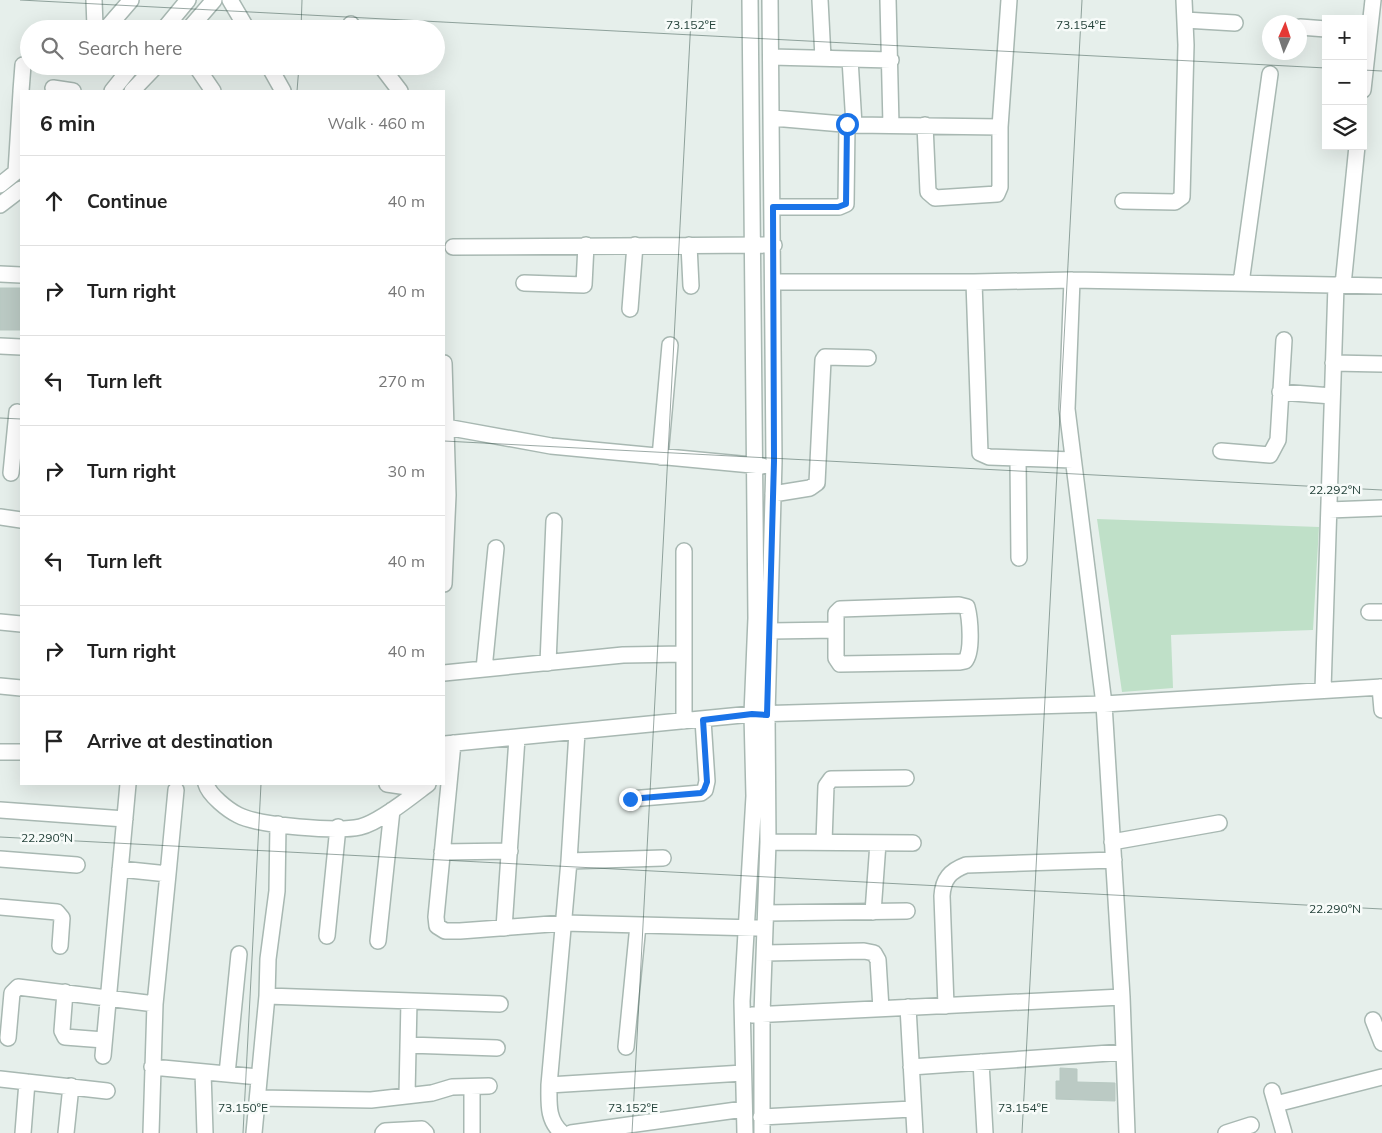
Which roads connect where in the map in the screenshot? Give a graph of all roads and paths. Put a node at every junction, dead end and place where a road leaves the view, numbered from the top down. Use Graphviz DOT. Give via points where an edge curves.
graph roads {
  1 [pos="94,0"];
  2 [pos="131,0"];
  3 [pos="188,0"];
  4 [pos="214,0"];
  5 [pos="230,0"];
  6 [pos="750,0"];
  7 [pos="770,0"];
  8 [pos="820,0"];
  9 [pos="888,0"];
  10 [pos="1009,0"];
  11 [pos="1184,0"];
  12 [pos="1373,0"];
  13 [pos="93,20"];
  14 [pos="114,20"];
  15 [pos="171,20"];
  16 [pos="197,20"];
  17 [pos="242,20"];
  18 [pos="1185,20"];
  19 [pos="1235,23"];
  20 [pos="1307,28"];
  21 [pos="1367,28"];
  22 [pos="1322,29"];
  23 [pos="771,57"];
  24 [pos="823,58"];
  25 [pos="850,59"];
  26 [pos="891,60"];
  27 [pos="1270,74"];
  28 [pos="22,75"];
  29 [pos="125,75"];
  30 [pos="147,75"];
  31 [pos="202,75"];
  32 [pos="273,75"];
  33 [pos="388,75"];
  34 [pos="53,88"];
  35 [pos="21,90"];
  36 [pos="66,90"];
  37 [pos="113,90"];
  38 [pos="133,90"];
  39 [pos="212,90"];
  40 [pos="282,90"];
  41 [pos="399,90"];
  42 [pos="20,100"];
  43 [pos="772,118"];
  44 [pos="851,124"];
  45 [pos="891,125"];
  46 [pos="925,125"];
  47 [pos="1000,127"];
  48 [pos="1356,150"];
  49 [pos="10,175"];
  50 [pos="20,190"];
  51 [pos="1123,201"];
  52 [pos="0,205"];
  53 [pos="773,207"];
  54 [pos="586,245"];
  55 [pos="635,245"];
  56 [pos="689,245"];
  57 [pos="752,245"];
  58 [pos="774,245"];
  59 [pos="453,247"];
  60 [pos="0,274"];
  61 [pos="20,275"];
  62 [pos="1072,280"];
  63 [pos="774,282"];
  64 [pos="974,282"];
  65 [pos="524,283"];
  66 [pos="1241,283"];
  67 [pos="1339,285"];
  68 [pos="691,286"];
  69 [pos="1382,286"];
  70 [pos="630,309"];
  71 [pos="1284,340"];
  72 [pos="0,346"];
  73 [pos="670,346"];
  74 [pos="20,347"];
  75 [pos="868,358"];
  76 [pos="1333,363"];
  77 [pos="1382,364"];
  78 [pos="1280,392"];
  79 [pos="445,395"];
  80 [pos="1332,396"];
  81 [pos="17,412"];
  82 [pos="446,427"];
  83 [pos="1221,451"];
  84 [pos="660,456"];
  85 [pos="1018,459"];
  86 [pos="1073,460"];
  87 [pos="753,466"];
  88 [pos="774,466"];
  89 [pos="11,473"];
  90 [pos="774,494"];
  91 [pos="1382,508"];
  92 [pos="1329,510"];
  93 [pos="0,517"];
  94 [pos="20,520"];
  95 [pos="554,521"];
  96 [pos="496,548"];
  97 [pos="684,551"];
  98 [pos="1019,558"];
  99 [pos="445,562"];
  100 [pos="0,622"];
  101 [pos="20,624"];
  102 [pos="836,630"];
  103 [pos="770,631"];
  104 [pos="684,654"];
  105 [pos="548,663"];
  106 [pos="484,669"];
  107 [pos="445,673"];
  108 [pos="0,686"];
  109 [pos="1381,687"];
  110 [pos="20,688"];
  111 [pos="1323,690"];
  112 [pos="1104,704"];
  113 [pos="1382,710"];
  114 [pos="752,714"];
  115 [pos="767,715"];
  116 [pos="703,720"];
  117 [pos="684,722"];
  118 [pos="577,732"];
  119 [pos="517,738"];
  120 [pos="448,745"];
  121 [pos="0,752"];
  122 [pos="20,752"];
  123 [pos="906,778"];
  124 [pos="128,785"];
  125 [pos="206,785"];
  126 [pos="406,785"];
  127 [pos="425,786"];
  128 [pos="176,790"];
  129 [pos="630,799"];
  130 [pos="0,810"];
  131 [pos="392,810"];
  132 [pos="125,819"];
  133 [pos="1219,823"];
  134 [pos="278,824"];
  135 [pos="338,828"];
  136 [pos="768,842"];
  137 [pos="824,842"];
  138 [pos="1112,842"];
  139 [pos="878,843"];
  140 [pos="913,843"];
  141 [pos="510,851"];
  142 [pos="442,852"];
  143 [pos="663,858"];
  144 [pos="0,859"];
  145 [pos="569,860"];
  146 [pos="1114,860"];
  147 [pos="77,865"];
  148 [pos="120,869"];
  149 [pos="168,874"];
  150 [pos="0,908"];
  151 [pos="907,911"];
  152 [pos="873,912"];
  153 [pos="766,920"];
  154 [pos="564,923"];
  155 [pos="638,926"];
  156 [pos="747,927"];
  157 [pos="504,928"];
  158 [pos="327,936"];
  159 [pos="378,940"];
  160 [pos="60,946"];
  161 [pos="765,953"];
  162 [pos="239,954"];
  163 [pos="64,992"];
  164 [pos="267,996"];
  165 [pos="1122,997"];
  166 [pos="109,998"];
  167 [pos="409,1001"];
  168 [pos="155,1004"];
  169 [pos="500,1004"];
  170 [pos="946,1006"];
  171 [pos="908,1008"];
  172 [pos="881,1009"];
  173 [pos="742,1014"];
  174 [pos="762,1014"];
  175 [pos="1373,1020"];
  176 [pos="8,1038"];
  177 [pos="104,1040"];
  178 [pos="1382,1043"];
  179 [pos="408,1045"];
  180 [pos="626,1046"];
  181 [pos="497,1048"];
  182 [pos="1124,1052"];
  183 [pos="103,1056"];
  184 [pos="981,1062"];
  185 [pos="152,1067"];
  186 [pos="911,1067"];
  187 [pos="203,1072"];
  188 [pos="743,1072"];
  189 [pos="227,1074"];
  190 [pos="259,1077"];
  191 [pos="1382,1077"];
  192 [pos="0,1079"];
  193 [pos="27,1082"];
  194 [pos="549,1085"];
  195 [pos="72,1086"];
  196 [pos="489,1086"];
  197 [pos="472,1087"];
  198 [pos="107,1090"];
  199 [pos="407,1095"];
  200 [pos="259,1098"];
  201 [pos="744,1109"];
  202 [pos="912,1110"];
  203 [pos="761,1117"];
  204 [pos="1251,1125"];
  205 [pos="385,1132"];
  206 [pos="23,1133"];
  207 [pos="66,1133"];
  208 [pos="151,1133"];
  209 [pos="205,1133"];
  210 [pos="254,1133"];
  211 [pos="426,1133"];
  212 [pos="472,1133"];
  213 [pos="562,1133"];
  214 [pos="571,1133"];
  215 [pos="745,1133"];
  216 [pos="762,1133"];
  217 [pos="915,1133"];
  218 [pos="985,1133"];
  219 [pos="1127,1133"];
  220 [pos="1226,1133"];
  221 [pos="1284,1133"];
  1 -- 13 [label="street"];
  2 -- 14 [label="street"];
  3 -- 15 [label="street"];
  4 -- 16 [label="street"];
  5 -- 17 [label="street"];
  6 -- 57 [label="street"];
  7 -- 23 [label="street"];
  8 -- 24 [label="street"];
  9 -- 26 [label="street"];
  10 -- 47 [label="street"];
  11 -- 18 [label="street"];
  12 -- 21 [label="street"];
  18 -- 19 [label="street"];
  18 -- 51 [label="street" via="1182,197 1175,202"];
  20 -- 22 [label="street"];
  23 -- 24 [label="street"];
  23 -- 43 [label="street"];
  24 -- 25 [label="street"];
  25 -- 26 [label="street"];
  25 -- 44 [label="street"];
  26 -- 45 [label="street"];
  27 -- 66 [label="street"];
  28 -- 35 [label="street"];
  29 -- 37 [label="street"];
  30 -- 38 [label="street"];
  31 -- 39 [label="street"];
  32 -- 40 [label="street"];
  33 -- 41 [label="street"];
  34 -- 36 [label="street"];
  42 -- 49 [label="street"];
  43 -- 44 [label="street"];
  43 -- 53 [label="street"];
  44 -- 45 [label="street"];
  44 -- 53 [label="street" via="846,204 838,207"];
  45 -- 46 [label="street"];
  46 -- 47 [label="street"];
  46 -- 47 [label="street" via="928,192 936,198 997,194 1000,187"];
  48 -- 67 [label="street"];
  50 -- 52 [label="street"];
  53 -- 58 [label="street"];
  54 -- 55 [label="street"];
  54 -- 59 [label="street"];
  54 -- 65 [label="street" via="584,285"];
  55 -- 56 [label="street"];
  55 -- 70 [label="street"];
  56 -- 57 [label="street"];
  56 -- 68 [label="street"];
  57 -- 58 [label="street"];
  57 -- 87 [label="street"];
  58 -- 63 [label="street"];
  60 -- 61 [label="street"];
  62 -- 64 [label="street"];
  62 -- 66 [label="street"];
  62 -- 86 [label="street" via="1066,409"];
  63 -- 64 [label="street"];
  63 -- 88 [label="street"];
  64 -- 85 [label="street" via="978,448 984,456"];
  66 -- 67 [label="street"];
  67 -- 69 [label="street"];
  67 -- 76 [label="street"];
  71 -- 78 [label="street"];
  72 -- 74 [label="street"];
  73 -- 84 [label="street"];
  75 -- 90 [label="street" via="825,357 817,483 810,488"];
  76 -- 77 [label="street"];
  76 -- 80 [label="street"];
  78 -- 80 [label="street"];
  78 -- 83 [label="street" via="1278,440 1270,455"];
  79 -- 82 [label="street"];
  80 -- 92 [label="street"];
  81 -- 89 [label="street"];
  82 -- 84 [label="street" via="552,446"];
  82 -- 99 [label="street" via="448,495"];
  84 -- 87 [label="street"];
  85 -- 86 [label="street"];
  85 -- 98 [label="street"];
  86 -- 112 [label="street"];
  87 -- 88 [label="street"];
  87 -- 114 [label="street" via="756,618"];
  88 -- 90 [label="street"];
  90 -- 103 [label="street"];
  91 -- 92 [label="street"];
  92 -- 111 [label="street"];
  93 -- 94 [label="street"];
  95 -- 105 [label="street"];
  96 -- 106 [label="street"];
  97 -- 104 [label="street"];
  100 -- 101 [label="street"];
  102 -- 102 [label="street" via="836,613 840,609 959,605 967,607 970,653 965,661 960,662 840,664 836,658"];
  102 -- 103 [label="street"];
  103 -- 115 [label="street"];
  104 -- 105 [label="street" via="623,655"];
  104 -- 117 [label="street"];
  105 -- 106 [label="street"];
  106 -- 107 [label="street"];
  108 -- 110 [label="street"];
  109 -- 111 [label="street"];
  109 -- 113 [label="street"];
  111 -- 112 [label="street"];
  112 -- 115 [label="street"];
  112 -- 138 [label="street"];
  114 -- 115 [label="street"];
  114 -- 116 [label="street"];
  114 -- 156 [label="street" via="754,796"];
  115 -- 136 [label="street"];
  116 -- 117 [label="street"];
  116 -- 129 [label="street" via="707,782 704,790 701,793"];
  117 -- 118 [label="street"];
  118 -- 119 [label="street"];
  118 -- 145 [label="street"];
  119 -- 120 [label="street"];
  119 -- 141 [label="street"];
  120 -- 142 [label="street"];
  121 -- 122 [label="street"];
  123 -- 137 [label="street" via="831,779 826,786"];
  124 -- 132 [label="street"];
  125 -- 134 [label="street" via="208,791 239,816"];
  126 -- 127 [label="street"];
  127 -- 131 [label="street"];
  128 -- 149 [label="street"];
  130 -- 132 [label="street"];
  131 -- 135 [label="street" via="361,827"];
  131 -- 159 [label="street"];
  132 -- 148 [label="street"];
  133 -- 138 [label="street"];
  134 -- 135 [label="street" via="298,828"];
  134 -- 164 [label="street" via="277,891 268,959"];
  135 -- 158 [label="street"];
  136 -- 137 [label="street"];
  136 -- 153 [label="street"];
  137 -- 139 [label="street"];
  138 -- 146 [label="street"];
  139 -- 140 [label="street"];
  139 -- 152 [label="street"];
  141 -- 142 [label="street"];
  141 -- 157 [label="street"];
  142 -- 157 [label="street" via="437,926 445,931"];
  143 -- 145 [label="street"];
  144 -- 147 [label="street"];
  145 -- 154 [label="street"];
  146 -- 165 [label="street"];
  146 -- 170 [label="street" via="966,865 948,875 942,896"];
  148 -- 149 [label="street"];
  148 -- 166 [label="street"];
  149 -- 168 [label="street"];
  150 -- 160 [label="street" via="57,912 62,918"];
  151 -- 152 [label="street"];
  152 -- 153 [label="street"];
  153 -- 156 [label="street"];
  153 -- 161 [label="street"];
  154 -- 155 [label="street"];
  154 -- 157 [label="street"];
  154 -- 194 [label="street"];
  155 -- 156 [label="street"];
  155 -- 180 [label="street"];
  156 -- 173 [label="street"];
  161 -- 172 [label="street" via="864,950 874,953 878,960"];
  161 -- 174 [label="street"];
  162 -- 189 [label="street"];
  163 -- 166 [label="street"];
  163 -- 176 [label="street" via="18,987 12,993"];
  163 -- 177 [label="street" via="62,1031 65,1037"];
  164 -- 167 [label="street"];
  164 -- 190 [label="street"];
  165 -- 170 [label="street"];
  165 -- 182 [label="street"];
  166 -- 168 [label="street"];
  166 -- 177 [label="street"];
  167 -- 169 [label="street"];
  167 -- 179 [label="street"];
  168 -- 185 [label="street"];
  170 -- 171 [label="street"];
  171 -- 172 [label="street"];
  171 -- 186 [label="street"];
  172 -- 174 [label="street"];
  173 -- 174 [label="street"];
  173 -- 188 [label="street"];
  174 -- 203 [label="street"];
  175 -- 178 [label="street"];
  177 -- 183 [label="street"];
  179 -- 181 [label="street"];
  179 -- 199 [label="street"];
  182 -- 184 [label="street"];
  182 -- 219 [label="street"];
  184 -- 186 [label="street"];
  184 -- 218 [label="street"];
  185 -- 187 [label="street"];
  185 -- 208 [label="street"];
  186 -- 202 [label="street"];
  187 -- 189 [label="street"];
  187 -- 209 [label="street"];
  188 -- 194 [label="street"];
  188 -- 201 [label="street"];
  189 -- 190 [label="street"];
  190 -- 200 [label="street"];
  191 -- 221 [label="street" via="1274,1098"];
  192 -- 193 [label="street"];
  193 -- 195 [label="street"];
  193 -- 206 [label="street"];
  194 -- 213 [label="street" via="551,1118"];
  195 -- 198 [label="street"];
  195 -- 207 [label="street"];
  196 -- 197 [label="street"];
  197 -- 199 [label="street"];
  197 -- 212 [label="street"];
  199 -- 200 [label="street" via="371,1100"];
  200 -- 210 [label="street"];
  201 -- 214 [label="street"];
  201 -- 215 [label="street"];
  202 -- 203 [label="street"];
  202 -- 217 [label="street"];
  203 -- 216 [label="street"];
  204 -- 220 [label="street"];
  205 -- 211 [label="street" via="422,1129"];
}
